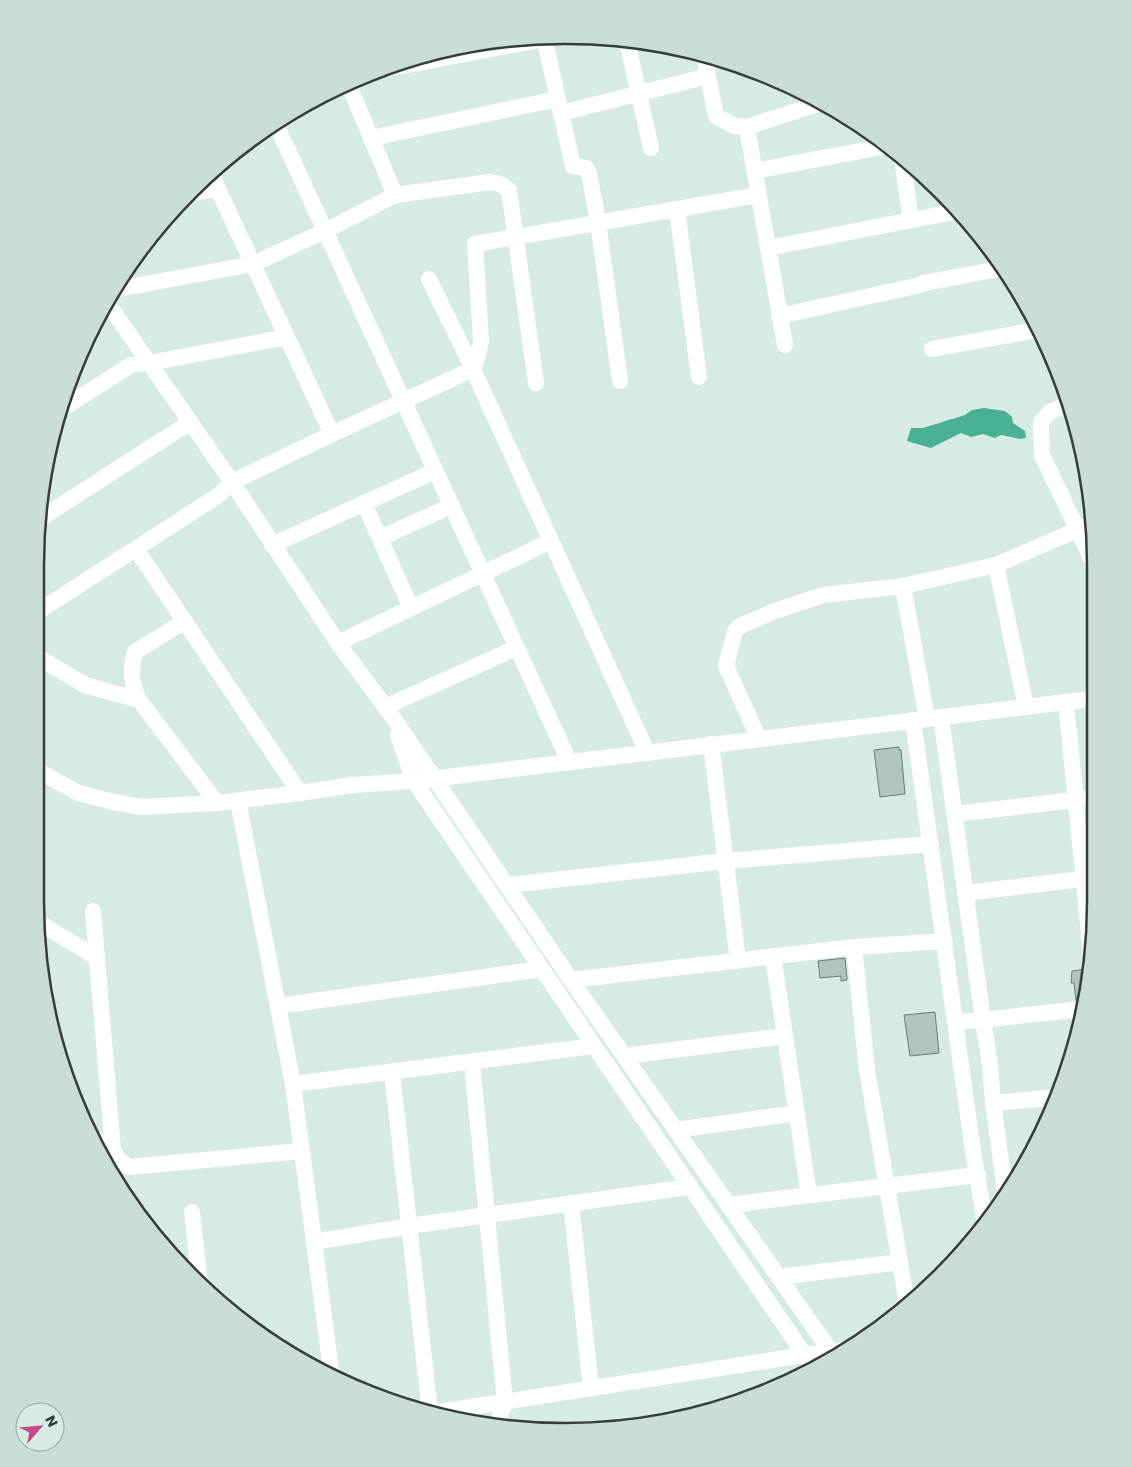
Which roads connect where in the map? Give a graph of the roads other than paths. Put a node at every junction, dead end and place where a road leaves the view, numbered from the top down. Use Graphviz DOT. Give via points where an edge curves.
graph roads {
  1 [pos="546,45"];
  2 [pos="629,48"];
  3 [pos="709,64"];
  4 [pos="351,90"];
  5 [pos="639,93"];
  6 [pos="560,106"];
  7 [pos="812,107"];
  8 [pos="747,127"];
  9 [pos="279,130"];
  10 [pos="371,138"];
  11 [pos="651,148"];
  12 [pos="877,148"];
  13 [pos="903,168"];
  14 [pos="754,171"];
  15 [pos="214,180"];
  16 [pos="218,189"];
  17 [pos="202,192"];
  18 [pos="395,195"];
  19 [pos="758,195"];
  20 [pos="677,209"];
  21 [pos="950,213"];
  22 [pos="911,220"];
  23 [pos="598,222"];
  24 [pos="325,231"];
  25 [pos="517,236"];
  26 [pos="768,248"];
  27 [pos="253,264"];
  28 [pos="995,270"];
  29 [pos="429,279"];
  30 [pos="125,288"];
  31 [pos="112,309"];
  32 [pos="779,316"];
  33 [pos="1031,331"];
  34 [pos="287,337"];
  35 [pos="785,345"];
  36 [pos="932,349"];
  37 [pos="149,363"];
  38 [pos="473,369"];
  39 [pos="700,377"];
  40 [pos="620,380"];
  41 [pos="536,383"];
  42 [pos="403,401"];
  43 [pos="69,404"];
  44 [pos="1062,406"];
  45 [pos="189,422"];
  46 [pos="332,434"];
  47 [pos="435,471"];
  48 [pos="232,482"];
  49 [pos="364,503"];
  50 [pos="451,506"];
  51 [pos="46,515"];
  52 [pos="1085,527"];
  53 [pos="380,538"];
  54 [pos="551,541"];
  55 [pos="272,545"];
  56 [pos="136,550"];
  57 [pos="996,565"];
  58 [pos="482,574"];
  59 [pos="903,586"];
  60 [pos="44,608"];
  61 [pos="411,608"];
  62 [pos="185,622"];
  63 [pos="338,643"];
  64 [pos="516,648"];
  65 [pos="44,661"];
  66 [pos="139,700"];
  67 [pos="1087,700"];
  68 [pos="1066,702"];
  69 [pos="1026,707"];
  70 [pos="389,712"];
  71 [pos="927,719"];
  72 [pos="759,739"];
  73 [pos="711,744"];
  74 [pos="647,752"];
  75 [pos="569,761"];
  76 [pos="44,774"];
  77 [pos="434,778"];
  78 [pos="414,781"];
  79 [pos="300,793"];
  80 [pos="1084,799"];
  81 [pos="238,801"];
  82 [pos="217,803"];
  83 [pos="955,814"];
  84 [pos="931,844"];
  85 [pos="1087,858"];
  86 [pos="726,861"];
  87 [pos="962,868"];
  88 [pos="934,869"];
  89 [pos="1087,878"];
  90 [pos="508,885"];
  91 [pos="965,893"];
  92 [pos="93,911"];
  93 [pos="45,926"];
  94 [pos="970,927"];
  95 [pos="944,936"];
  96 [pos="854,947"];
  97 [pos="773,956"];
  98 [pos="97,958"];
  99 [pos="738,960"];
  100 [pos="541,969"];
  101 [pos="571,980"];
  102 [pos="278,1006"];
  103 [pos="1075,1010"];
  104 [pos="983,1020"];
  105 [pos="956,1022"];
  106 [pos="785,1036"];
  107 [pos="594,1046"];
  108 [pos="625,1056"];
  109 [pos="472,1062"];
  110 [pos="392,1072"];
  111 [pos="293,1084"];
  112 [pos="1049,1098"];
  113 [pos="993,1103"];
  114 [pos="797,1114"];
  115 [pos="676,1130"];
  116 [pos="105,1145"];
  117 [pos="112,1150"];
  118 [pos="973,1150"];
  119 [pos="301,1151"];
  120 [pos="1000,1152"];
  121 [pos="978,1174"];
  122 [pos="1004,1183"];
  123 [pos="886,1185"];
  124 [pos="690,1187"];
  125 [pos="809,1195"];
  126 [pos="571,1203"];
  127 [pos="728,1205"];
  128 [pos="192,1212"];
  129 [pos="984,1213"];
  130 [pos="488,1215"];
  131 [pos="409,1226"];
  132 [pos="314,1242"];
  133 [pos="900,1262"];
  134 [pos="199,1272"];
  135 [pos="779,1277"];
  136 [pos="906,1297"];
  137 [pos="834,1348"];
  138 [pos="808,1360"];
  139 [pos="331,1367"];
  140 [pos="590,1388"];
  141 [pos="506,1402"];
  142 [pos="431,1405"];
  143 [pos="452,1410"];
  144 [pos="499,1419"];
  1 -- 6 [label="street"];
  2 -- 5 [label="street"];
  3 -- 5 [label="street"];
  3 -- 8 [label="street" via="716,116 734,126"];
  4 -- 10 [label="street"];
  5 -- 6 [label="street"];
  5 -- 11 [label="street"];
  6 -- 10 [label="street"];
  6 -- 23 [label="street" via="573,166 586,168 589,173"];
  7 -- 8 [label="street"];
  8 -- 14 [label="street"];
  9 -- 24 [label="street"];
  10 -- 18 [label="street"];
  12 -- 14 [label="street"];
  13 -- 22 [label="street"];
  14 -- 19 [label="street"];
  15 -- 16 [label="street"];
  16 -- 17 [label="street"];
  16 -- 27 [label="street"];
  18 -- 24 [label="street"];
  18 -- 25 [label="street" via="467,184 500,184 510,190"];
  19 -- 20 [label="street"];
  19 -- 26 [label="street"];
  20 -- 23 [label="street"];
  20 -- 39 [label="street"];
  21 -- 22 [label="street"];
  22 -- 26 [label="street"];
  23 -- 25 [label="street"];
  23 -- 40 [label="street"];
  24 -- 27 [label="street"];
  24 -- 42 [label="street"];
  25 -- 38 [label="street" via="475,244 481,341"];
  25 -- 41 [label="street"];
  26 -- 32 [label="street"];
  27 -- 30 [label="street"];
  27 -- 34 [label="street"];
  28 -- 32 [label="street"];
  29 -- 38 [label="street"];
  31 -- 37 [label="street"];
  32 -- 35 [label="street"];
  33 -- 36 [label="street"];
  34 -- 37 [label="street"];
  34 -- 46 [label="street"];
  37 -- 43 [label="street" via="131,365"];
  37 -- 45 [label="street"];
  38 -- 42 [label="street"];
  38 -- 54 [label="street"];
  42 -- 46 [label="street"];
  42 -- 47 [label="street"];
  44 -- 52 [label="street" via="1050,412 1041,422 1042,455"];
  45 -- 48 [label="street"];
  45 -- 51 [label="street"];
  46 -- 48 [label="street"];
  47 -- 49 [label="street"];
  47 -- 50 [label="street"];
  48 -- 55 [label="street"];
  48 -- 56 [label="street" via="219,495"];
  49 -- 53 [label="street"];
  49 -- 55 [label="street"];
  50 -- 53 [label="street"];
  50 -- 58 [label="street"];
  52 -- 57 [label="street"];
  53 -- 61 [label="street"];
  54 -- 58 [label="street"];
  54 -- 74 [label="street"];
  55 -- 63 [label="street"];
  56 -- 60 [label="street"];
  56 -- 62 [label="street"];
  57 -- 59 [label="street"];
  57 -- 69 [label="street"];
  58 -- 61 [label="street"];
  58 -- 64 [label="street"];
  59 -- 71 [label="street"];
  59 -- 72 [label="street" via="822,596 775,611 735,630 726,666"];
  61 -- 63 [label="street"];
  62 -- 66 [label="street" via="135,652 131,668"];
  62 -- 79 [label="street"];
  63 -- 70 [label="street"];
  64 -- 70 [label="street"];
  64 -- 75 [label="street"];
  65 -- 66 [label="street" via="85,685"];
  66 -- 82 [label="street"];
  67 -- 68 [label="street"];
  68 -- 69 [label="street"];
  68 -- 80 [label="street"];
  69 -- 71 [label="street"];
  70 -- 77 [label="street"];
  70 -- 78 [label="street"];
  71 -- 72 [label="street"];
  71 -- 83 [label="street"];
  71 -- 84 [label="street"];
  72 -- 73 [label="street"];
  73 -- 74 [label="street"];
  73 -- 86 [label="street"];
  74 -- 75 [label="street"];
  75 -- 77 [label="street"];
  76 -- 82 [label="street" via="78,793 141,807"];
  77 -- 78 [label="street"];
  77 -- 90 [label="street"];
  78 -- 79 [label="street" via="352,785"];
  78 -- 100 [label="street"];
  79 -- 81 [label="street"];
  80 -- 83 [label="street"];
  80 -- 85 [label="street"];
  81 -- 82 [label="street"];
  81 -- 102 [label="street"];
  83 -- 87 [label="street"];
  84 -- 86 [label="street"];
  84 -- 88 [label="street"];
  86 -- 90 [label="street"];
  86 -- 99 [label="street"];
  87 -- 88 [label="street"];
  87 -- 91 [label="street"];
  88 -- 95 [label="street"];
  89 -- 91 [label="street"];
  90 -- 101 [label="street"];
  91 -- 94 [label="street"];
  92 -- 98 [label="street"];
  93 -- 98 [label="street"];
  94 -- 95 [label="street"];
  94 -- 104 [label="street"];
  95 -- 96 [label="street"];
  95 -- 105 [label="street"];
  96 -- 97 [label="street"];
  96 -- 123 [label="street" via="867,1070"];
  97 -- 99 [label="street"];
  97 -- 106 [label="street"];
  98 -- 117 [label="street"];
  99 -- 101 [label="street"];
  100 -- 102 [label="street"];
  100 -- 107 [label="street"];
  101 -- 108 [label="street"];
  102 -- 111 [label="street"];
  103 -- 104 [label="street"];
  104 -- 105 [label="street"];
  104 -- 113 [label="street"];
  105 -- 118 [label="street"];
  106 -- 108 [label="street"];
  106 -- 114 [label="street"];
  107 -- 109 [label="street"];
  107 -- 124 [label="street"];
  108 -- 115 [label="street"];
  109 -- 110 [label="street"];
  109 -- 130 [label="street"];
  110 -- 111 [label="street"];
  110 -- 131 [label="street"];
  111 -- 119 [label="street"];
  112 -- 113 [label="street"];
  113 -- 120 [label="street"];
  114 -- 115 [label="street"];
  114 -- 125 [label="street"];
  115 -- 127 [label="street"];
  116 -- 117 [label="street"];
  117 -- 119 [label="street" via="129,1167"];
  118 -- 120 [label="street"];
  118 -- 121 [label="street"];
  119 -- 132 [label="street"];
  120 -- 122 [label="street"];
  121 -- 123 [label="street"];
  121 -- 129 [label="street"];
  123 -- 125 [label="street"];
  123 -- 133 [label="street"];
  124 -- 126 [label="street"];
  124 -- 138 [label="street"];
  125 -- 127 [label="street"];
  126 -- 130 [label="street"];
  126 -- 140 [label="street"];
  127 -- 135 [label="street"];
  128 -- 134 [label="street"];
  130 -- 131 [label="street"];
  130 -- 141 [label="street"];
  131 -- 132 [label="street"];
  131 -- 142 [label="street"];
  132 -- 139 [label="street"];
  133 -- 135 [label="street"];
  133 -- 136 [label="street"];
  135 -- 137 [label="street"];
  138 -- 140 [label="street"];
  140 -- 141 [label="street"];
  141 -- 143 [label="street"];
  141 -- 144 [label="street"];
}
